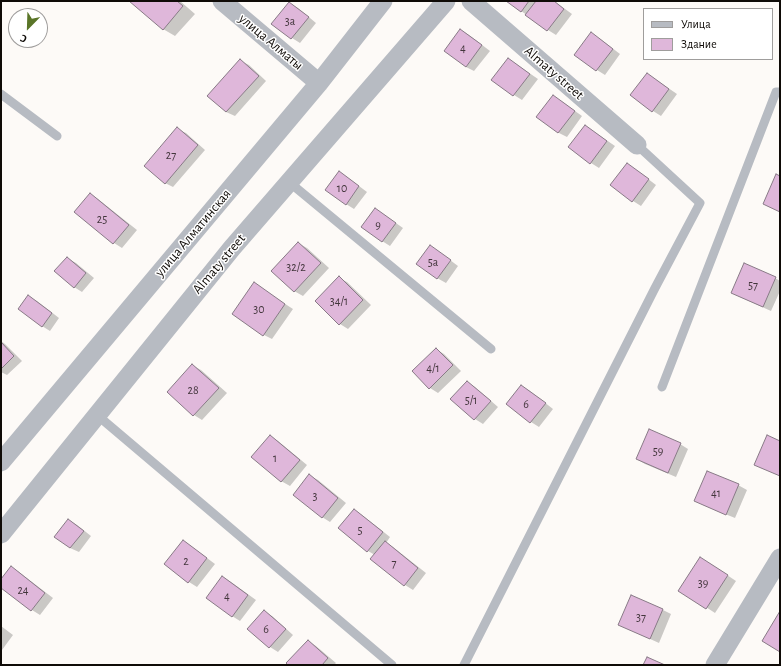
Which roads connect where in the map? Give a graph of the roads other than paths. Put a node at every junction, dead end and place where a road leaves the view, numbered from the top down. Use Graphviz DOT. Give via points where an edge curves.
graph roads {
  1 [pos="222,1"];
  2 [pos="383,1"];
  3 [pos="446,1"];
  4 [pos="472,1"];
  5 [pos="319,83"];
  6 [pos="780,92"];
  7 [pos="1,94"];
  8 [pos="57,136"];
  9 [pos="637,145"];
  10 [pos="289,182"];
  11 [pos="491,349"];
  12 [pos="662,388"];
  13 [pos="97,415"];
  14 [pos="1,462"];
  15 [pos="1,534"];
  16 [pos="780,558"];
  17 [pos="392,665"];
  18 [pos="464,665"];
  19 [pos="715,665"];
  1 -- 5 [label="street, улица Алматы"];
  2 -- 5 [label="street, улица Алматинская"];
  3 -- 10 [label="street, Almaty street"];
  4 -- 9 [label="street, Almaty street"];
  5 -- 14 [label="street, улица Алматинская"];
  6 -- 12 [label="lane" via="776,92"];
  7 -- 8 [label="lane"];
  9 -- 18 [label="lane" via="700,203"];
  10 -- 11 [label="lane"];
  10 -- 13 [label="street, Almaty street" via="232,248"];
  13 -- 15 [label="street, Almaty street"];
  13 -- 17 [label="lane"];
  16 -- 19 [label="street"];
}
